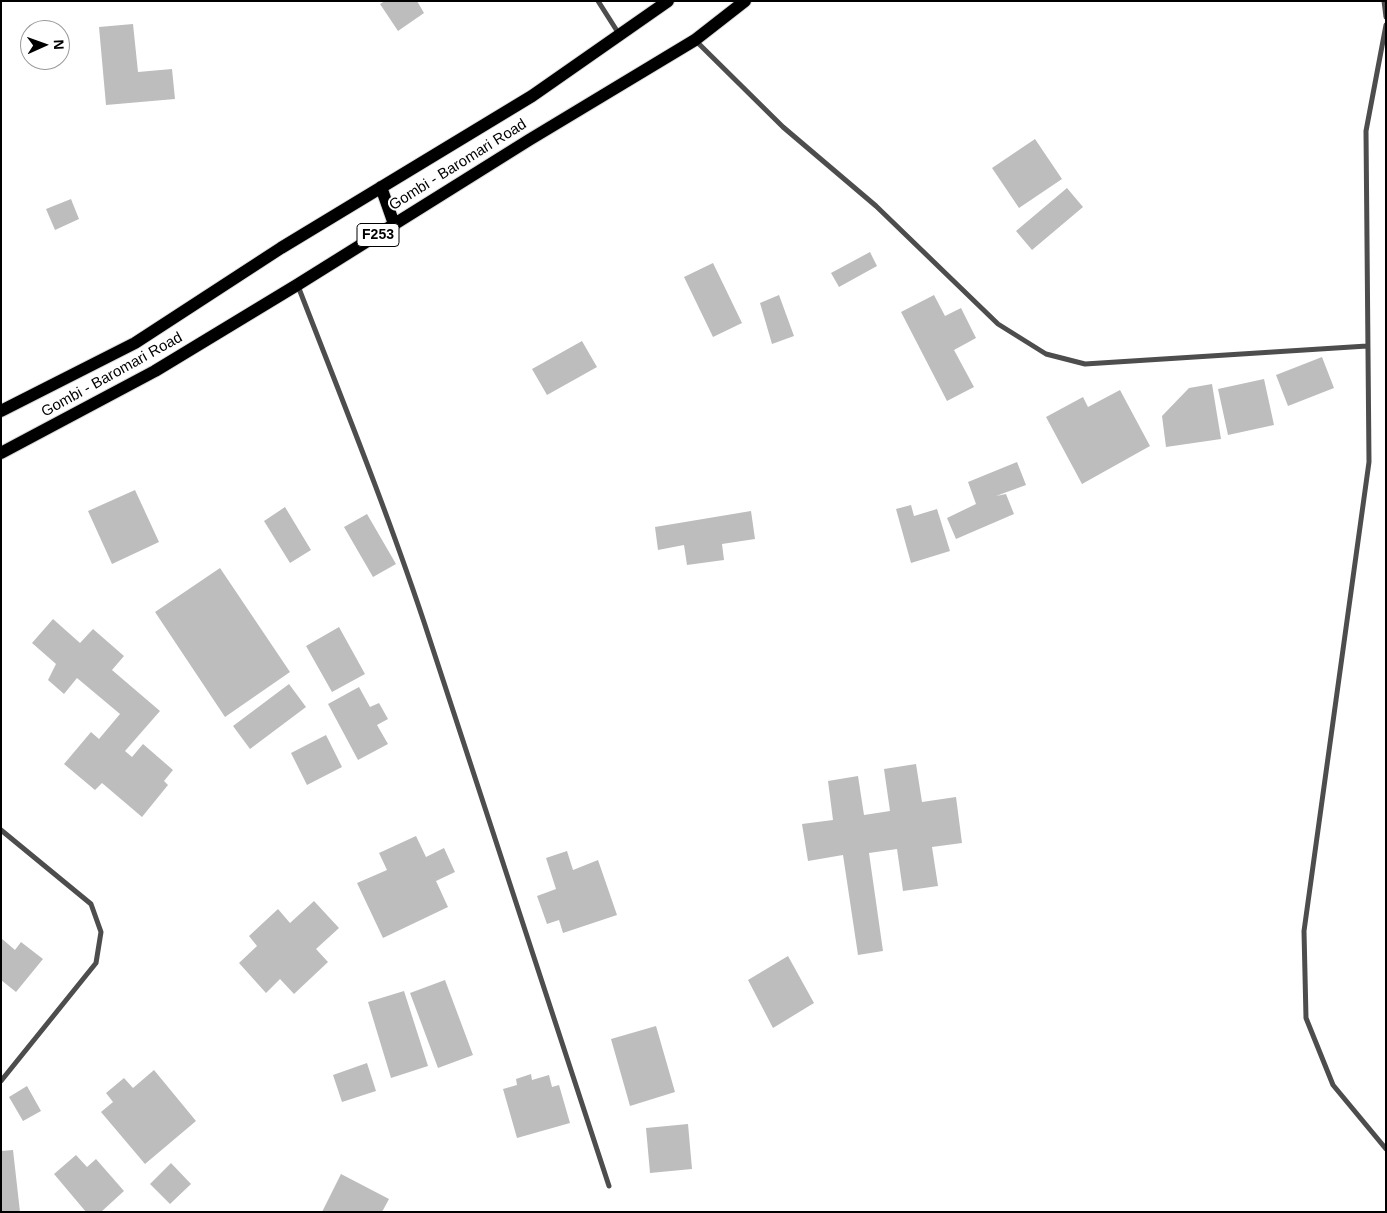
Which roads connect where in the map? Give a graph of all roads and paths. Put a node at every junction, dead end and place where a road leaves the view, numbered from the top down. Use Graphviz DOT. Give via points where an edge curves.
graph roads {
  1 [pos="598,1"];
  2 [pos="668,1"];
  3 [pos="745,1"];
  4 [pos="1384,1"];
  5 [pos="1386,17"];
  6 [pos="1386,25"];
  7 [pos="620,34"];
  8 [pos="695,40"];
  9 [pos="381,187"];
  10 [pos="394,224"];
  11 [pos="298,286"];
  12 [pos="1367,346"];
  13 [pos="1,411"];
  14 [pos="1,453"];
  15 [pos="1,831"];
  16 [pos="1,1081"];
  17 [pos="1386,1149"];
  18 [pos="609,1186"];
  1 -- 7 [label="street"];
  2 -- 7 [label="main road, Gombi - Baromari Road / F253"];
  3 -- 8 [label="main road, Gombi - Baromari Road / F253"];
  4 -- 5 [label="street"];
  6 -- 12 [label="street" via="1366,131"];
  7 -- 9 [label="main road, Gombi - Baromari Road / F253" via="532,96"];
  8 -- 10 [label="main road, Gombi - Baromari Road / F253"];
  8 -- 12 [label="street" via="783,127 876,206 998,324 1046,354 1085,364"];
  9 -- 10 [label="main road"];
  9 -- 13 [label="main road, Gombi - Baromari Road / F253" via="135,343"];
  10 -- 11 [label="main road, Gombi - Baromari Road / F253"];
  11 -- 14 [label="main road, Gombi - Baromari Road / F253" via="155,371"];
  11 -- 18 [label="street" via="424,620"];
  12 -- 17 [label="street" via="1370,462 1304,931 1306,1018 1333,1085"];
  15 -- 16 [label="street" via="90,904 101,932 96,963"];
}
